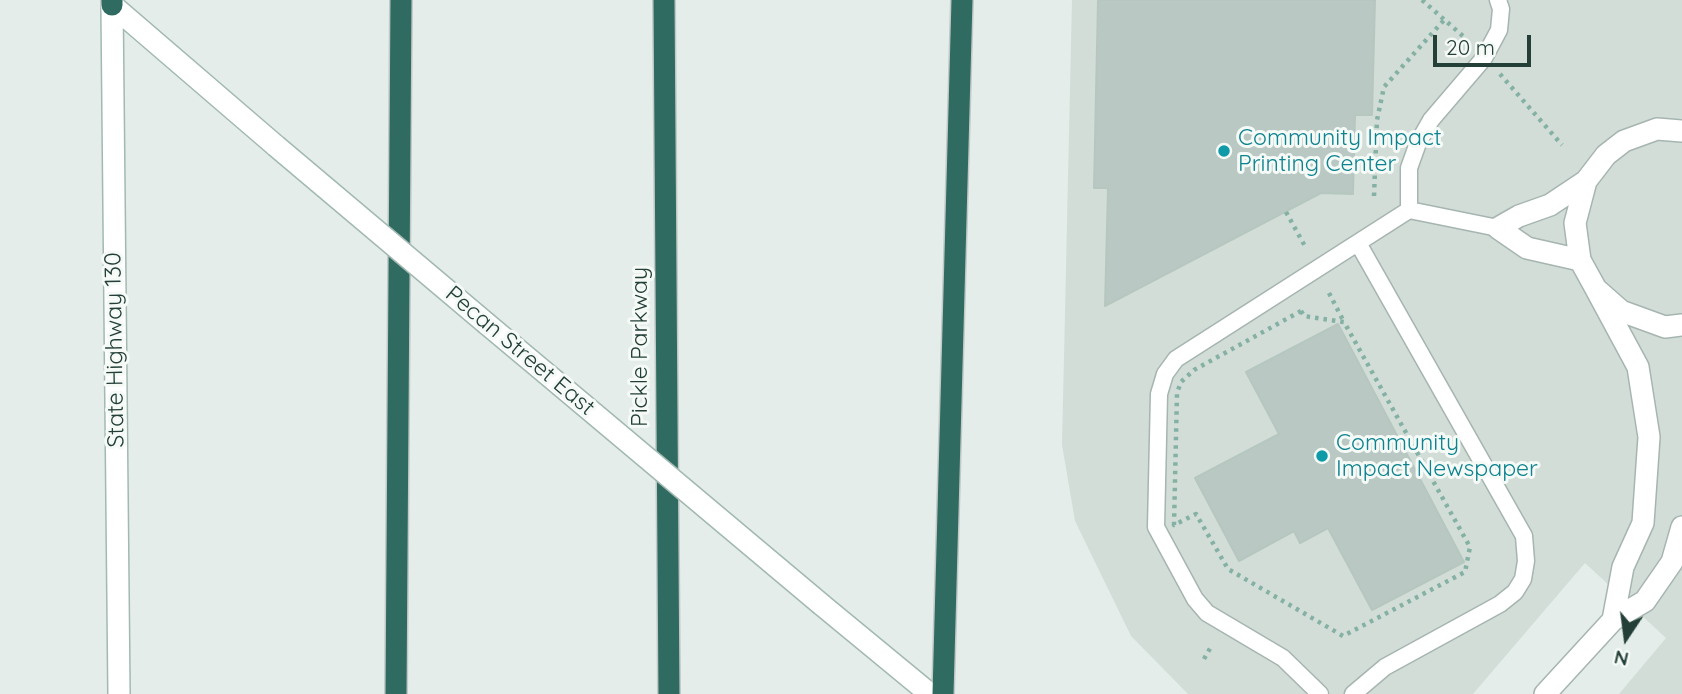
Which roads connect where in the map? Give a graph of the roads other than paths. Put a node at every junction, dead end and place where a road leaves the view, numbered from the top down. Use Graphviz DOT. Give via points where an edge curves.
graph roads {
  1 [pos="401,0"];
  2 [pos="664,0"];
  3 [pos="962,0"];
  4 [pos="1498,0"];
  5 [pos="112,3"];
  6 [pos="1682,117"];
  7 [pos="1657,129"];
  8 [pos="1682,131"];
  9 [pos="1586,181"];
  10 [pos="1409,210"];
  11 [pos="1498,228"];
  12 [pos="1358,243"];
  13 [pos="1580,260"];
  14 [pos="1596,289"];
  15 [pos="1682,324"];
  16 [pos="1682,527"];
  17 [pos="1613,620"];
  18 [pos="119,694"];
  19 [pos="396,694"];
  20 [pos="669,694"];
  21 [pos="930,694"];
  22 [pos="943,694"];
  23 [pos="1320,694"];
  24 [pos="1353,694"];
  25 [pos="1545,694"];
  1 -- 19 [label="highway"];
  2 -- 20 [label="highway, Pickle Parkway"];
  3 -- 22 [label="highway"];
  4 -- 10 [label="lane" via="1499,30 1484,58 1431,120 1418,143 1409,168"];
  5 -- 18 [label="main road, State Highway 130"];
  5 -- 21 [label="main road, Pecan Street East, bridge"];
  6 -- 7 [label="main road"];
  7 -- 8 [label="main road"];
  7 -- 9 [label="main road" via="1624,141"];
  9 -- 11 [label="main road" via="1550,205"];
  9 -- 13 [label="main road" via="1575,223"];
  10 -- 11 [label="lane"];
  10 -- 12 [label="lane"];
  11 -- 13 [label="main road" via="1527,248"];
  12 -- 23 [label="lane" via="1176,359 1158,394 1156,527 1207,613 1283,658"];
  12 -- 24 [label="lane" via="1524,536 1527,561 1515,593 1385,667"];
  13 -- 14 [label="main road"];
  14 -- 15 [label="main road" via="1621,312 1665,327"];
  14 -- 17 [label="main road" via="1639,367 1649,436 1643,523 1623,567"];
  16 -- 17 [label="main road" via="1672,562 1645,601"];
  17 -- 25 [label="main road"];
}
